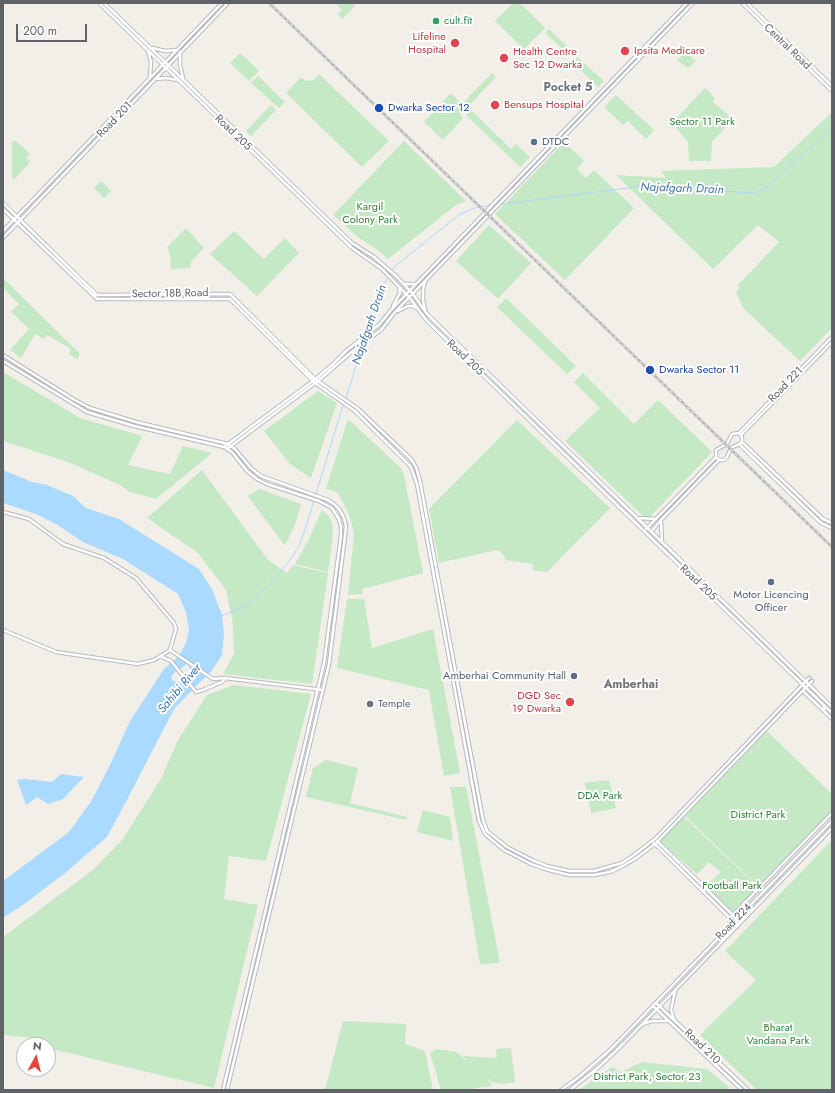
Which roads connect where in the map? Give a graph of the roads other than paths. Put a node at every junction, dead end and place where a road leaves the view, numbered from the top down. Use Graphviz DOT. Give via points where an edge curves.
graph roads {
  1 [pos="99,3"];
  2 [pos="104,3"];
  3 [pos="222,3"];
  4 [pos="228,3"];
  5 [pos="687,3"];
  6 [pos="693,3"];
  7 [pos="742,3"];
  8 [pos="747,3"];
  9 [pos="147,47"];
  10 [pos="176,50"];
  11 [pos="180,52"];
  12 [pos="164,63"];
  13 [pos="166,66"];
  14 [pos="150,78"];
  15 [pos="184,80"];
  16 [pos="152,81"];
  17 [pos="180,81"];
  18 [pos="832,86"];
  19 [pos="832,91"];
  20 [pos="197,98"];
  21 [pos="194,101"];
  22 [pos="3,203"];
  23 [pos="3,208"];
  24 [pos="16,218"];
  25 [pos="20,220"];
  26 [pos="17,223"];
  27 [pos="3,231"];
  28 [pos="3,238"];
  29 [pos="426,281"];
  30 [pos="404,284"];
  31 [pos="417,284"];
  32 [pos="399,286"];
  33 [pos="410,291"];
  34 [pos="406,294"];
  35 [pos="412,294"];
  36 [pos="409,297"];
  37 [pos="417,308"];
  38 [pos="391,310"];
  39 [pos="395,312"];
  40 [pos="427,314"];
  41 [pos="832,337"];
  42 [pos="832,342"];
  43 [pos="3,355"];
  44 [pos="3,361"];
  45 [pos="314,380"];
  46 [pos="318,381"];
  47 [pos="315,383"];
  48 [pos="196,430"];
  49 [pos="740,434"];
  50 [pos="194,436"];
  51 [pos="740,443"];
  52 [pos="230,445"];
  53 [pos="226,448"];
  54 [pos="716,457"];
  55 [pos="719,460"];
  56 [pos="3,512"];
  57 [pos="636,518"];
  58 [pos="656,519"];
  59 [pos="661,520"];
  60 [pos="832,523"];
  61 [pos="832,528"];
  62 [pos="645,530"];
  63 [pos="650,534"];
  64 [pos="662,543"];
  65 [pos="3,630"];
  66 [pos="448,641"];
  67 [pos="170,650"];
  68 [pos="160,656"];
  69 [pos="225,678"];
  70 [pos="809,678"];
  71 [pos="812,681"];
  72 [pos="804,683"];
  73 [pos="807,686"];
  74 [pos="318,689"];
  75 [pos="323,690"];
  76 [pos="803,691"];
  77 [pos="824,705"];
  78 [pos="832,707"];
  79 [pos="824,711"];
  80 [pos="832,713"];
  81 [pos="832,719"];
  82 [pos="832,813"];
  83 [pos="832,821"];
  84 [pos="832,828"];
  85 [pos="655,841"];
  86 [pos="733,915"];
  87 [pos="730,918"];
  88 [pos="737,919"];
  89 [pos="734,922"];
  90 [pos="741,922"];
  91 [pos="738,926"];
  92 [pos="675,991"];
  93 [pos="656,1003"];
  94 [pos="653,1006"];
  95 [pos="660,1006"];
  96 [pos="657,1009"];
  97 [pos="674,1020"];
  98 [pos="670,1022"];
  99 [pos="642,1024"];
  100 [pos="711,1058"];
  101 [pos="717,1063"];
  102 [pos="223,1090"];
  103 [pos="228,1090"];
  104 [pos="561,1090"];
  105 [pos="570,1090"];
  106 [pos="742,1090"];
  107 [pos="748,1090"];
  1 -- 9 [label="main road, Road 205"];
  2 -- 9 [label="main road, Road 205"];
  3 -- 10 [label="main road, Road 201"];
  4 -- 11 [label="main road, Road 201"];
  5 -- 31 [label="main road"];
  6 -- 29 [label="main road"];
  7 -- 19 [label="main road, Central Road"];
  8 -- 18 [label="main road, Central Road"];
  9 -- 10 [label="main road" via="165,51"];
  9 -- 12 [label="main road, Road 205"];
  9 -- 14 [label="main road" via="151,62"];
  10 -- 12 [label="main road, Road 201"];
  11 -- 13 [label="main road, Road 201"];
  11 -- 15 [label="main road"];
  12 -- 13 [label="main road, Road 205"];
  12 -- 14 [label="main road, Road 201"];
  13 -- 15 [label="main road, Road 205"];
  13 -- 16 [label="main road, Road 201"];
  13 -- 17 [label="main road, Road 205"];
  14 -- 24 [label="main road, Road 201"];
  15 -- 30 [label="main road, Road 205" via="352,243 385,266"];
  16 -- 17 [label="main road" via="166,78"];
  16 -- 25 [label="main road, Road 201"];
  17 -- 20 [label="main road, Road 205"];
  20 -- 21 [label="main road"];
  20 -- 32 [label="main road, Road 205" via="352,248 382,269"];
  22 -- 24 [label="main road"];
  23 -- 24 [label="main road"];
  24 -- 25 [label="main road, Sector 18B Road"];
  24 -- 26 [label="main road, Sector 18B Road"];
  24 -- 27 [label="main road, Road 201"];
  25 -- 26 [label="main road, Road 201"];
  25 -- 45 [label="main road, Sector 18B Road" via="97,295 230,294"];
  26 -- 28 [label="main road, Road 201"];
  26 -- 45 [label="main road, Sector 18B Road" via="97,299 230,299"];
  29 -- 35 [label="main road"];
  29 -- 40 [label="main road" via="423,300"];
  30 -- 31 [label="main road"];
  30 -- 33 [label="main road, Road 205"];
  31 -- 33 [label="main road"];
  32 -- 34 [label="main road, Road 205"];
  32 -- 38 [label="main road" via="400,293"];
  33 -- 34 [label="main road"];
  33 -- 35 [label="main road, Road 205"];
  34 -- 36 [label="main road, Road 205"];
  34 -- 38 [label="main road"];
  35 -- 36 [label="main road"];
  35 -- 40 [label="main road, Road 205"];
  36 -- 37 [label="main road, Road 205"];
  36 -- 39 [label="main road"];
  37 -- 39 [label="main road" via="408,306"];
  37 -- 62 [label="main road, Road 205" via="427,322"];
  38 -- 45 [label="main road" via="374,330"];
  39 -- 46 [label="main road" via="381,330"];
  40 -- 57 [label="main road, Road 205"];
  41 -- 49 [label="main road, Road 221"];
  42 -- 49 [label="main road, Road 221"];
  43 -- 50 [label="main road" via="84,406"];
  44 -- 53 [label="main road" via="87,412"];
  45 -- 46 [label="main road"];
  45 -- 47 [label="main road"];
  45 -- 52 [label="main road"];
  46 -- 47 [label="main road"];
  46 -- 66 [label="main road" via="351,403 406,454 416,468 422,489"];
  47 -- 52 [label="main road"];
  47 -- 66 [label="main road" via="350,407 411,467 417,484"];
  48 -- 50 [label="main road"];
  49 -- 51 [label="main road"];
  49 -- 54 [label="main road" via="732,434 727,445 716,450"];
  50 -- 52 [label="main road"];
  51 -- 55 [label="main road" via="731,448 726,459"];
  51 -- 60 [label="main road" via="823,519"];
  51 -- 61 [label="main road" via="821,523"];
  52 -- 53 [label="main road"];
  52 -- 75 [label="main road" via="261,476 320,496 334,504 344,518 346,526"];
  53 -- 74 [label="main road" via="247,472 257,479 332,508 341,527 324,663"];
  54 -- 55 [label="main road"];
  54 -- 58 [label="main road"];
  55 -- 59 [label="main road"];
  56 -- 67 [label="main road" via="29,519 63,544 104,558 136,578 174,623 176,629"];
  57 -- 58 [label="main road"];
  57 -- 62 [label="main road, Road 205"];
  58 -- 62 [label="main road"];
  59 -- 63 [label="main road"];
  59 -- 64 [label="main road"];
  62 -- 63 [label="main road, Road 205"];
  63 -- 64 [label="main road, Road 205"];
  63 -- 72 [label="main road, Road 205"];
  64 -- 72 [label="main road, Road 205"];
  65 -- 68 [label="main road" via="60,653 138,664"];
  66 -- 85 [label="main road" via="480,821 490,840 531,864 558,873 579,876 610,872 636,858"];
  67 -- 68 [label="main road"];
  67 -- 69 [label="main road" via="210,678"];
  68 -- 69 [label="main road" via="171,661 197,692 222,682"];
  69 -- 74 [label="main road"];
  70 -- 72 [label="main road"];
  71 -- 73 [label="main road"];
  72 -- 73 [label="main road, Road 205"];
  72 -- 85 [label="main road"];
  73 -- 76 [label="main road"];
  73 -- 77 [label="main road, Road 205"];
  73 -- 78 [label="main road, Road 205"];
  74 -- 75 [label="main road"];
  74 -- 102 [label="main road"];
  75 -- 103 [label="main road"];
  76 -- 79 [label="main road"];
  76 -- 85 [label="main road"];
  77 -- 79 [label="main road"];
  77 -- 80 [label="main road, Road 205"];
  79 -- 81 [label="main road"];
  82 -- 86 [label="main road"];
  83 -- 88 [label="main road, Road 224"];
  84 -- 90 [label="main road, Road 224"];
  85 -- 86 [label="main road"];
  85 -- 87 [label="main road"];
  86 -- 87 [label="main road"];
  86 -- 88 [label="main road"];
  87 -- 89 [label="main road"];
  88 -- 89 [label="main road, Road 224"];
  88 -- 90 [label="main road"];
  89 -- 91 [label="main road"];
  89 -- 93 [label="main road, Road 224"];
  90 -- 91 [label="main road, Road 224"];
  91 -- 92 [label="main road, Road 224"];
  92 -- 95 [label="main road, Road 224"];
  92 -- 97 [label="main road" via="671,1010"];
  93 -- 94 [label="main road, Road 224"];
  93 -- 95 [label="main road, Road 210"];
  94 -- 96 [label="main road, Road 210"];
  94 -- 104 [label="main road, Road 224" via="602,1058"];
  95 -- 96 [label="main road, Road 224"];
  95 -- 97 [label="main road, Road 210"];
  96 -- 98 [label="main road, Road 210"];
  96 -- 99 [label="main road, Road 224"];
  97 -- 100 [label="main road, Road 210"];
  98 -- 99 [label="main road" via="652,1020"];
  98 -- 100 [label="main road, Road 210"];
  99 -- 105 [label="main road, Road 224" via="611,1056"];
  100 -- 101 [label="main road, Road 210"];
  101 -- 106 [label="main road, Road 210"];
  101 -- 107 [label="main road, Road 210"];
}
